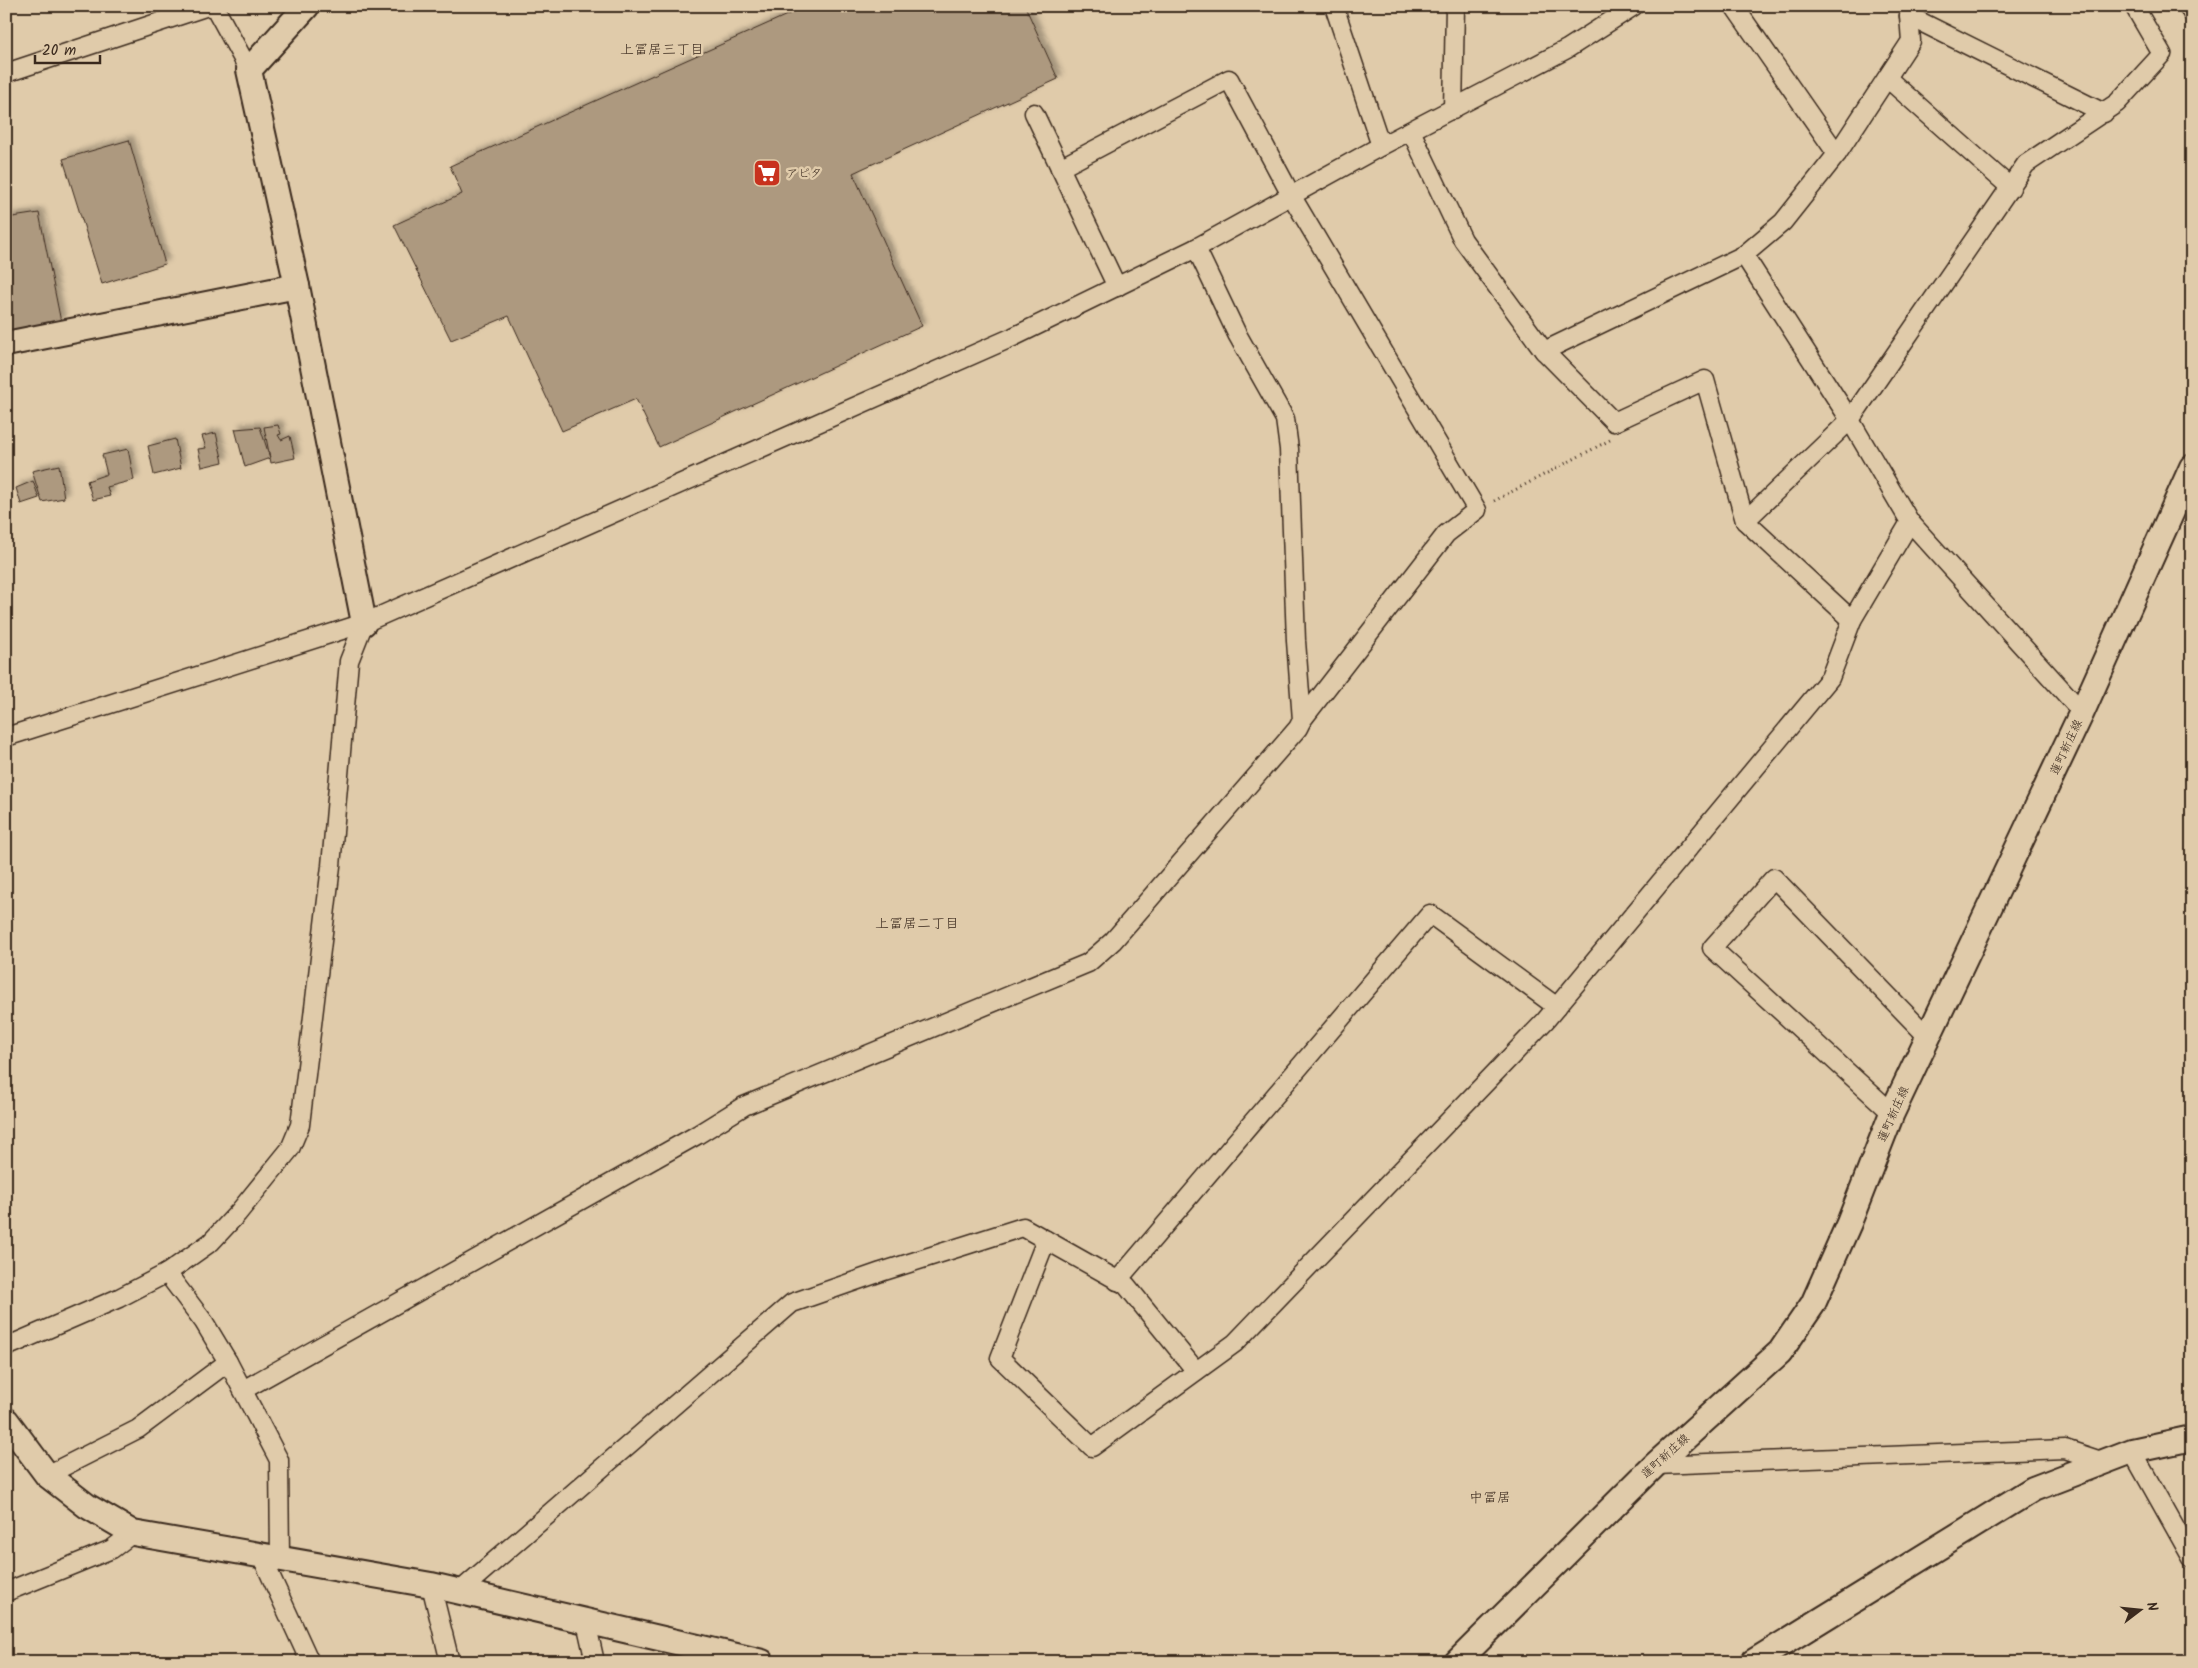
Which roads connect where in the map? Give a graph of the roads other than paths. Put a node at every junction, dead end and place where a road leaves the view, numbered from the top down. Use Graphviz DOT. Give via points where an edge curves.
graph roads {
  1 [pos="208,6"];
  2 [pos="214,6"];
  3 [pos="307,6"];
  4 [pos="1334,6"];
  5 [pos="1454,6"];
  6 [pos="1634,6"];
  7 [pos="1734,6"];
  8 [pos="2134,6"];
  9 [pos="2188,6"];
  10 [pos="1911,11"];
  11 [pos="2192,13"];
  12 [pos="249,70"];
  13 [pos="6,73"];
  14 [pos="1887,78"];
  15 [pos="1453,110"];
  16 [pos="1034,113"];
  17 [pos="2104,113"];
  18 [pos="1410,131"];
  19 [pos="1381,146"];
  20 [pos="1837,154"];
  21 [pos="1060,168"];
  22 [pos="2011,188"];
  23 [pos="1291,196"];
  24 [pos="1196,248"];
  25 [pos="1744,255"];
  26 [pos="296,286"];
  27 [pos="1116,287"];
  28 [pos="6,344"];
  29 [pos="1544,351"];
  30 [pos="1850,420"];
  31 [pos="2192,467"];
  32 [pos="1745,521"];
  33 [pos="1910,522"];
  34 [pos="1852,620"];
  35 [pos="364,623"];
  36 [pos="2082,712"];
  37 [pos="1302,720"];
  38 [pos="6,737"];
  39 [pos="1557,1007"];
  40 [pos="1929,1038"];
  41 [pos="1892,1113"];
  42 [pos="1046,1240"];
  43 [pos="167,1273"];
  44 [pos="1117,1281"];
  45 [pos="6,1347"];
  46 [pos="228,1362"];
  47 [pos="1196,1371"];
  48 [pos="243,1390"];
  49 [pos="6,1420"];
  50 [pos="2192,1438"];
  51 [pos="2132,1450"];
  52 [pos="2101,1461"];
  53 [pos="1655,1465"];
  54 [pos="47,1475"];
  55 [pos="133,1533"];
  56 [pos="270,1557"];
  57 [pos="2192,1558"];
  58 [pos="431,1585"];
  59 [pos="460,1591"];
  60 [pos="6,1592"];
  61 [pos="586,1622"];
  62 [pos="310,1662"];
  63 [pos="450,1662"];
  64 [pos="594,1662"];
  65 [pos="762,1662"];
  66 [pos="1457,1662"];
  67 [pos="1753,1662"];
  1 -- 13 [label="street"];
  2 -- 12 [label="street"];
  3 -- 12 [label="street"];
  4 -- 19 [label="street"];
  5 -- 15 [label="street"];
  6 -- 15 [label="street" via="1567,49"];
  7 -- 20 [label="street"];
  8 -- 17 [label="street" via="2162,54"];
  9 -- 11 [label="street"];
  10 -- 14 [label="street" via="1911,41"];
  10 -- 17 [label="street"];
  12 -- 26 [label="street"];
  14 -- 20 [label="street"];
  14 -- 22 [label="street"];
  15 -- 18 [label="street"];
  16 -- 21 [label="street"];
  17 -- 22 [label="street" via="2026,164"];
  18 -- 19 [label="street"];
  18 -- 29 [label="street" via="1463,240"];
  19 -- 23 [label="street"];
  20 -- 25 [label="street" via="1783,222"];
  21 -- 23 [label="street" via="1229,78"];
  21 -- 27 [label="street"];
  22 -- 30 [label="street"];
  23 -- 24 [label="street"];
  23 -- 37 [label="street" via="1476,510 1446,534"];
  24 -- 27 [label="street"];
  24 -- 37 [label="street" via="1237,334 1285,419"];
  25 -- 29 [label="street"];
  25 -- 30 [label="street"];
  26 -- 28 [label="street"];
  26 -- 35 [label="street"];
  27 -- 35 [label="street" via="994,345"];
  29 -- 32 [label="street" via="1614,422 1705,380"];
  30 -- 32 [label="street"];
  30 -- 33 [label="street"];
  31 -- 36 [label="street, 蓮町新庄線"];
  32 -- 34 [label="street"];
  33 -- 34 [label="street"];
  33 -- 36 [label="street"];
  34 -- 39 [label="street" via="1830,678"];
  35 -- 38 [label="street"];
  35 -- 43 [label="street" via="349,661 331,866 300,1125 290,1149 238,1213 211,1242"];
  36 -- 40 [label="street, 蓮町新庄線"];
  37 -- 48 [label="street" via="1113,941 1088,963 744,1106"];
  39 -- 44 [label="street" via="1430,914"];
  39 -- 47 [label="street" via="1235,1343"];
  40 -- 41 [label="street, 蓮町新庄線"];
  40 -- 41 [label="street" via="1774,878 1712,948"];
  41 -- 53 [label="street, 蓮町新庄線" via="1813,1304 1780,1352"];
  42 -- 44 [label="street"];
  42 -- 47 [label="street" via="1000,1358 1092,1446"];
  42 -- 59 [label="street" via="1023,1227 792,1304"];
  43 -- 45 [label="street" via="119,1298"];
  43 -- 46 [label="street" via="204,1322"];
  44 -- 47 [label="street" via="1126,1285"];
  46 -- 48 [label="street"];
  46 -- 54 [label="street" via="138,1429"];
  48 -- 56 [label="street" via="279,1460"];
  49 -- 54 [label="street"];
  50 -- 51 [label="street"];
  51 -- 52 [label="street"];
  51 -- 57 [label="street"];
  52 -- 53 [label="street" via="2064,1449"];
  52 -- 67 [label="street" via="2032,1489"];
  53 -- 66 [label="street, 蓮町新庄線"];
  54 -- 55 [label="street" via="87,1506"];
  55 -- 56 [label="street"];
  55 -- 60 [label="street" via="112,1549"];
  56 -- 58 [label="street"];
  56 -- 62 [label="street"];
  58 -- 59 [label="street"];
  58 -- 63 [label="street"];
  59 -- 61 [label="street"];
  61 -- 64 [label="street"];
  61 -- 65 [label="street"];
}
